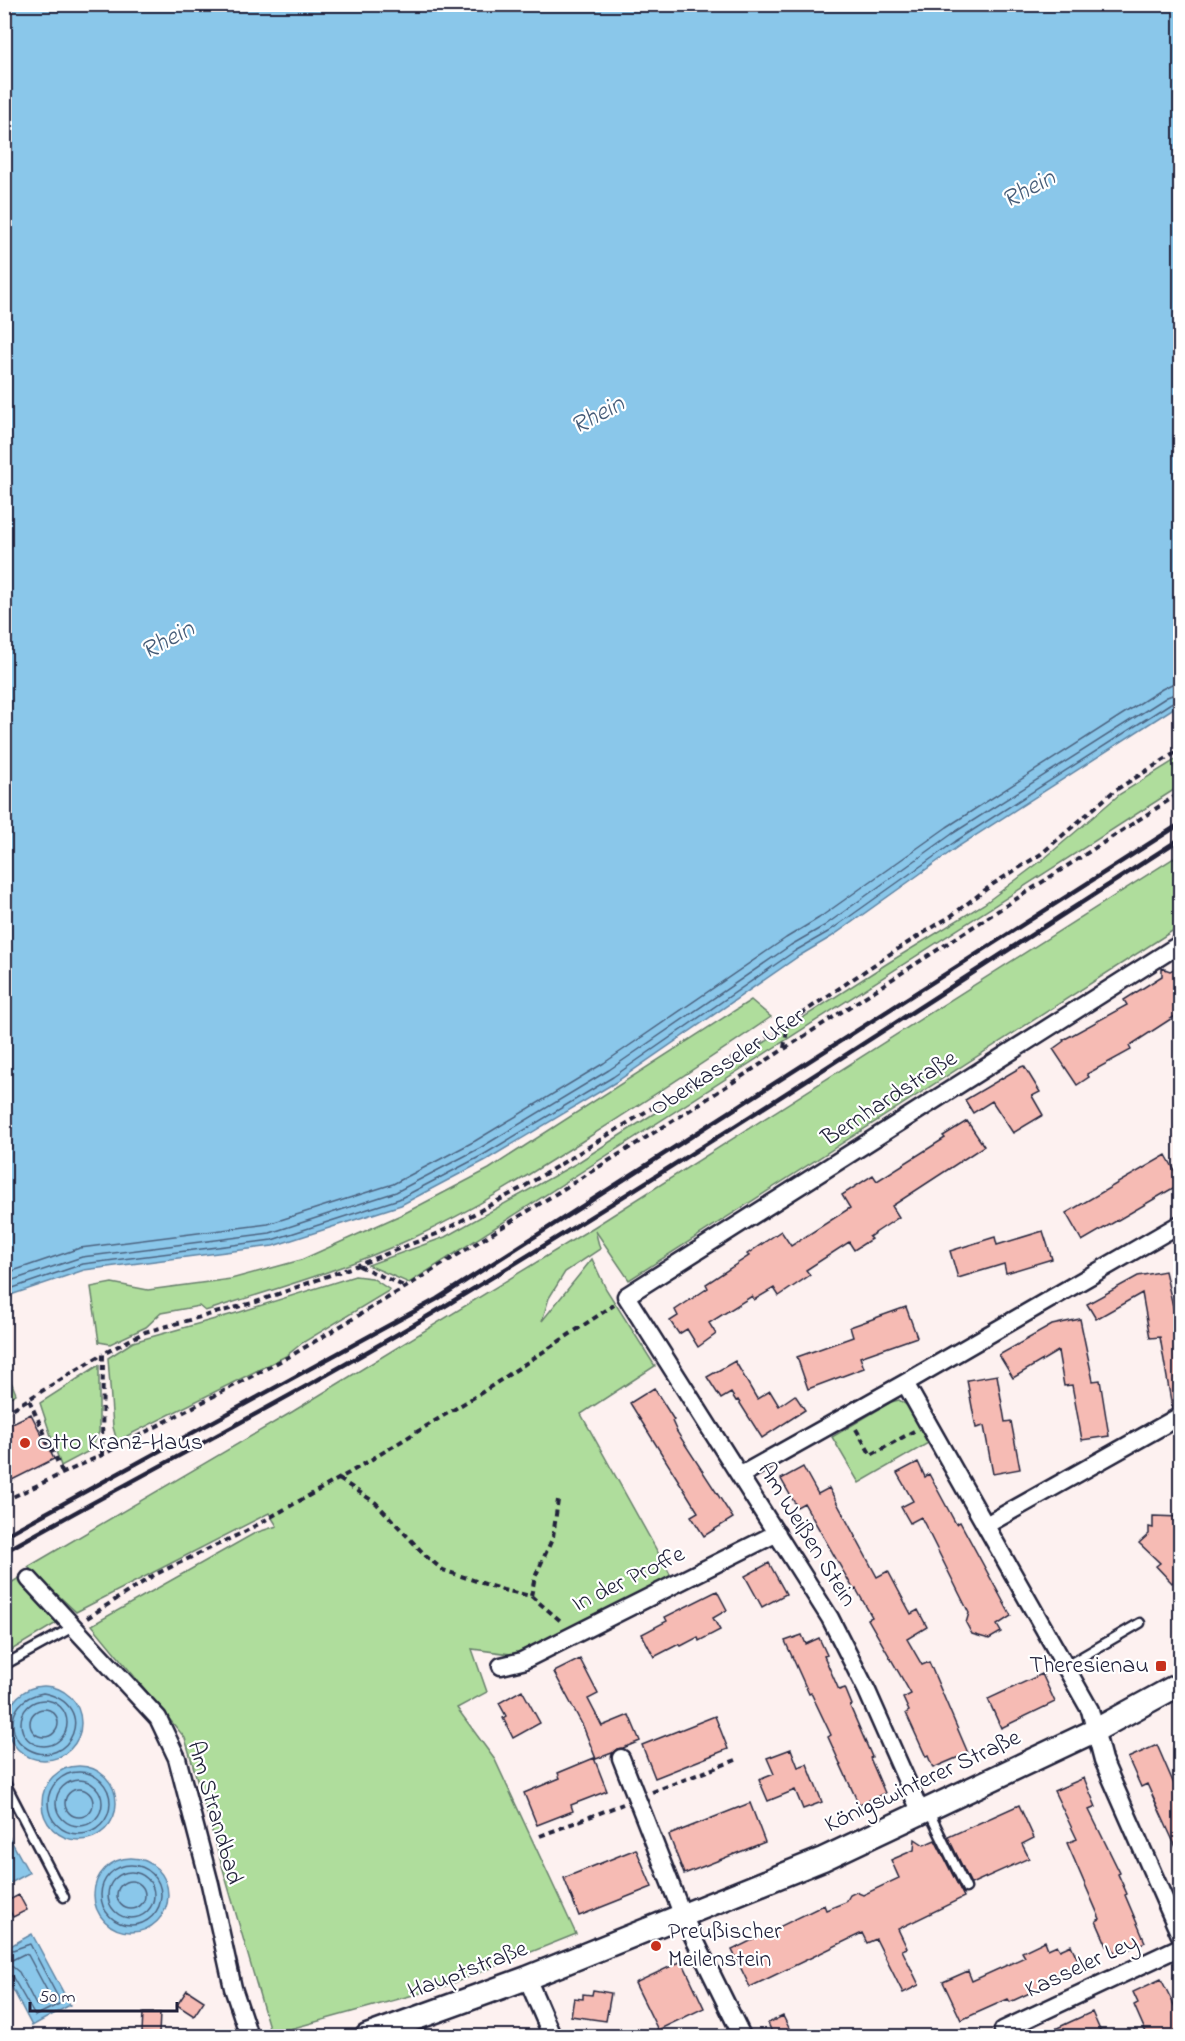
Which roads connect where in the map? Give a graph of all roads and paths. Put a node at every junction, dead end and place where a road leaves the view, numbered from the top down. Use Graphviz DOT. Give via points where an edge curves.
graph roads {
  1 [pos="1180,750"];
  2 [pos="1180,793"];
  3 [pos="1180,944"];
  4 [pos="788,1022"];
  5 [pos="784,1048"];
  6 [pos="1180,1224"];
  7 [pos="358,1265"];
  8 [pos="406,1287"];
  9 [pos="626,1296"];
  10 [pos="103,1354"];
  11 [pos="905,1383"];
  12 [pos="29,1400"];
  13 [pos="4,1414"];
  14 [pos="849,1415"];
  15 [pos="1180,1416"];
  16 [pos="928,1423"];
  17 [pos="102,1455"];
  18 [pos="63,1474"];
  19 [pos="741,1476"];
  20 [pos="339,1479"];
  21 [pos="558,1500"];
  22 [pos="4,1501"];
  23 [pos="986,1525"];
  24 [pos="777,1533"];
  25 [pos="28,1579"];
  26 [pos="531,1596"];
  27 [pos="1140,1623"];
  28 [pos="73,1627"];
  29 [pos="575,1633"];
  30 [pos="4,1665"];
  31 [pos="501,1666"];
  32 [pos="1066,1666"];
  33 [pos="1180,1684"];
  34 [pos="1094,1731"];
  35 [pos="621,1758"];
  36 [pos="4,1781"];
  37 [pos="925,1811"];
  38 [pos="966,1888"];
  39 [pos="64,1897"];
  40 [pos="683,1916"];
  41 [pos="1180,1935"];
  42 [pos="1180,1947"];
  43 [pos="587,1953"];
  44 [pos="527,1978"];
  45 [pos="1003,2030"];
  46 [pos="249,2037"];
  47 [pos="367,2037"];
  48 [pos="552,2037"];
  49 [pos="742,2037"];
  1 -- 4 [label="path" via="1114,791 1041,854"];
  2 -- 5 [label="path, Oberkasseler Ufer"];
  3 -- 9 [label="street, Bernhardstraße"];
  4 -- 5 [label="path"];
  4 -- 7 [label="path" via="525,1186 439,1233"];
  5 -- 8 [label="path, Oberkasseler Ufer"];
  6 -- 11 [label="street"];
  7 -- 8 [label="path"];
  7 -- 10 [label="path" via="256,1302 145,1332"];
  8 -- 17 [label="path, Oberkasseler Ufer" via="292,1355"];
  9 -- 19 [label="street, Am Weißen Stein"];
  9 -- 20 [label="path" via="480,1393"];
  10 -- 12 [label="path"];
  10 -- 17 [label="path"];
  11 -- 14 [label="street"];
  11 -- 16 [label="street"];
  12 -- 13 [label="path"];
  12 -- 18 [label="path"];
  14 -- 16 [label="path" via="871,1455"];
  14 -- 19 [label="street"];
  15 -- 23 [label="street"];
  16 -- 23 [label="street"];
  17 -- 18 [label="path"];
  18 -- 22 [label="path"];
  19 -- 24 [label="street, Am Weißen Stein"];
  20 -- 26 [label="path" via="376,1503 443,1570"];
  20 -- 28 [label="path" via="246,1531 154,1575"];
  21 -- 26 [label="path" via="554,1537 535,1577"];
  23 -- 32 [label="street"];
  24 -- 29 [label="street, In der Proffe"];
  24 -- 37 [label="street, Am Weißen Stein" via="830,1618"];
  25 -- 28 [label="street, Am Strandbad"];
  26 -- 29 [label="path"];
  27 -- 32 [label="lane"];
  28 -- 30 [label="lane"];
  28 -- 46 [label="street, Am Strandbad" via="158,1718 177,1758 233,1988"];
  29 -- 31 [label="street, In der Proffe" via="522,1661"];
  32 -- 34 [label="street" via="1090,1710"];
  33 -- 34 [label="main road, Königswinterer Straße"];
  34 -- 37 [label="main road, Königswinterer Straße"];
  34 -- 41 [label="street"];
  35 -- 40 [label="street"];
  36 -- 39 [label="lane"];
  37 -- 38 [label="lane"];
  37 -- 40 [label="main road, Königswinterer Straße" via="823,1859"];
  40 -- 43 [label="main road, Königswinterer Straße"];
  40 -- 49 [label="street"];
  42 -- 45 [label="street, Kasseler Ley"];
  43 -- 44 [label="main road, Hauptstraße"];
  44 -- 47 [label="main road, Hauptstraße"];
  44 -- 48 [label="street"];
}
